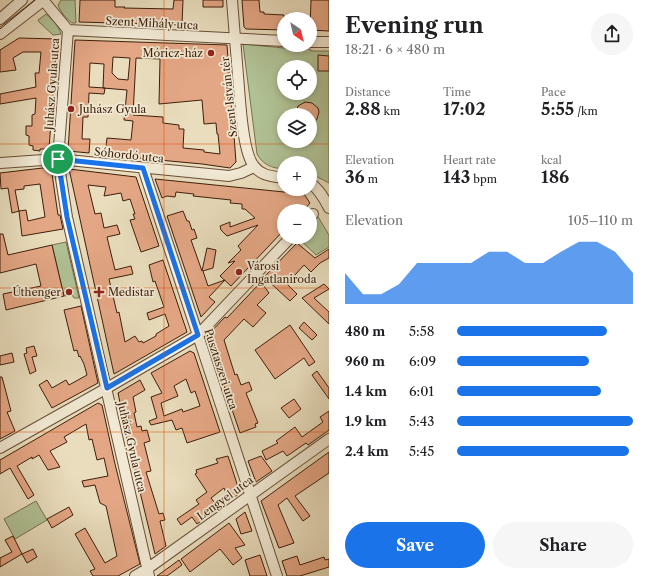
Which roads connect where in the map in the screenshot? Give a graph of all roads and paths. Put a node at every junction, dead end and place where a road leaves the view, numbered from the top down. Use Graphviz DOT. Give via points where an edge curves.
graph roads {
  1 [pos="22,0"];
  2 [pos="43,0"];
  3 [pos="232,0"];
  4 [pos="0,19"];
  5 [pos="68,30"];
  6 [pos="0,34"];
  7 [pos="235,39"];
  8 [pos="277,41"];
  9 [pos="317,42"];
  10 [pos="329,42"];
  11 [pos="58,159"];
  12 [pos="0,163"];
  13 [pos="254,166"];
  14 [pos="143,168"];
  15 [pos="277,177"];
  16 [pos="317,188"];
  17 [pos="326,194"];
  18 [pos="329,208"];
  19 [pos="284,244"];
  20 [pos="198,335"];
  21 [pos="107,388"];
  22 [pos="329,439"];
  23 [pos="0,448"];
  24 [pos="250,496"];
  25 [pos="148,572"];
  26 [pos="135,576"];
  27 [pos="277,576"];
  1 -- 4 [label="street"];
  2 -- 5 [label="street, Juhász Gyula utca"];
  2 -- 6 [label="street"];
  3 -- 7 [label="street, Szent István tér"];
  5 -- 7 [label="street, Szent Mihály utca"];
  5 -- 11 [label="street, Juhász Gyula utca"];
  7 -- 8 [label="street"];
  7 -- 13 [label="street, Szent István tér" via="246,144 250,161"];
  9 -- 10 [label="street"];
  11 -- 12 [label="street, Sóhordó utca"];
  11 -- 14 [label="street, Sóhordó utca"];
  11 -- 21 [label="street, Juhász Gyula utca" via="67,217"];
  13 -- 14 [label="street, Sóhordó utca" via="229,176"];
  13 -- 15 [label="street" via="266,175"];
  14 -- 20 [label="street, Pusztaszeri utca"];
  16 -- 17 [label="street"];
  17 -- 18 [label="street"];
  19 -- 20 [label="street"];
  20 -- 21 [label="street"];
  20 -- 24 [label="street, Pusztaszeri utca"];
  21 -- 23 [label="street"];
  21 -- 25 [label="street, Juhász Gyula utca"];
  22 -- 24 [label="street, Lengyel utca"];
  24 -- 25 [label="street, Lengyel utca"];
  24 -- 27 [label="street, Pusztaszeri utca"];
  25 -- 26 [label="street, Lengyel utca"];
}
